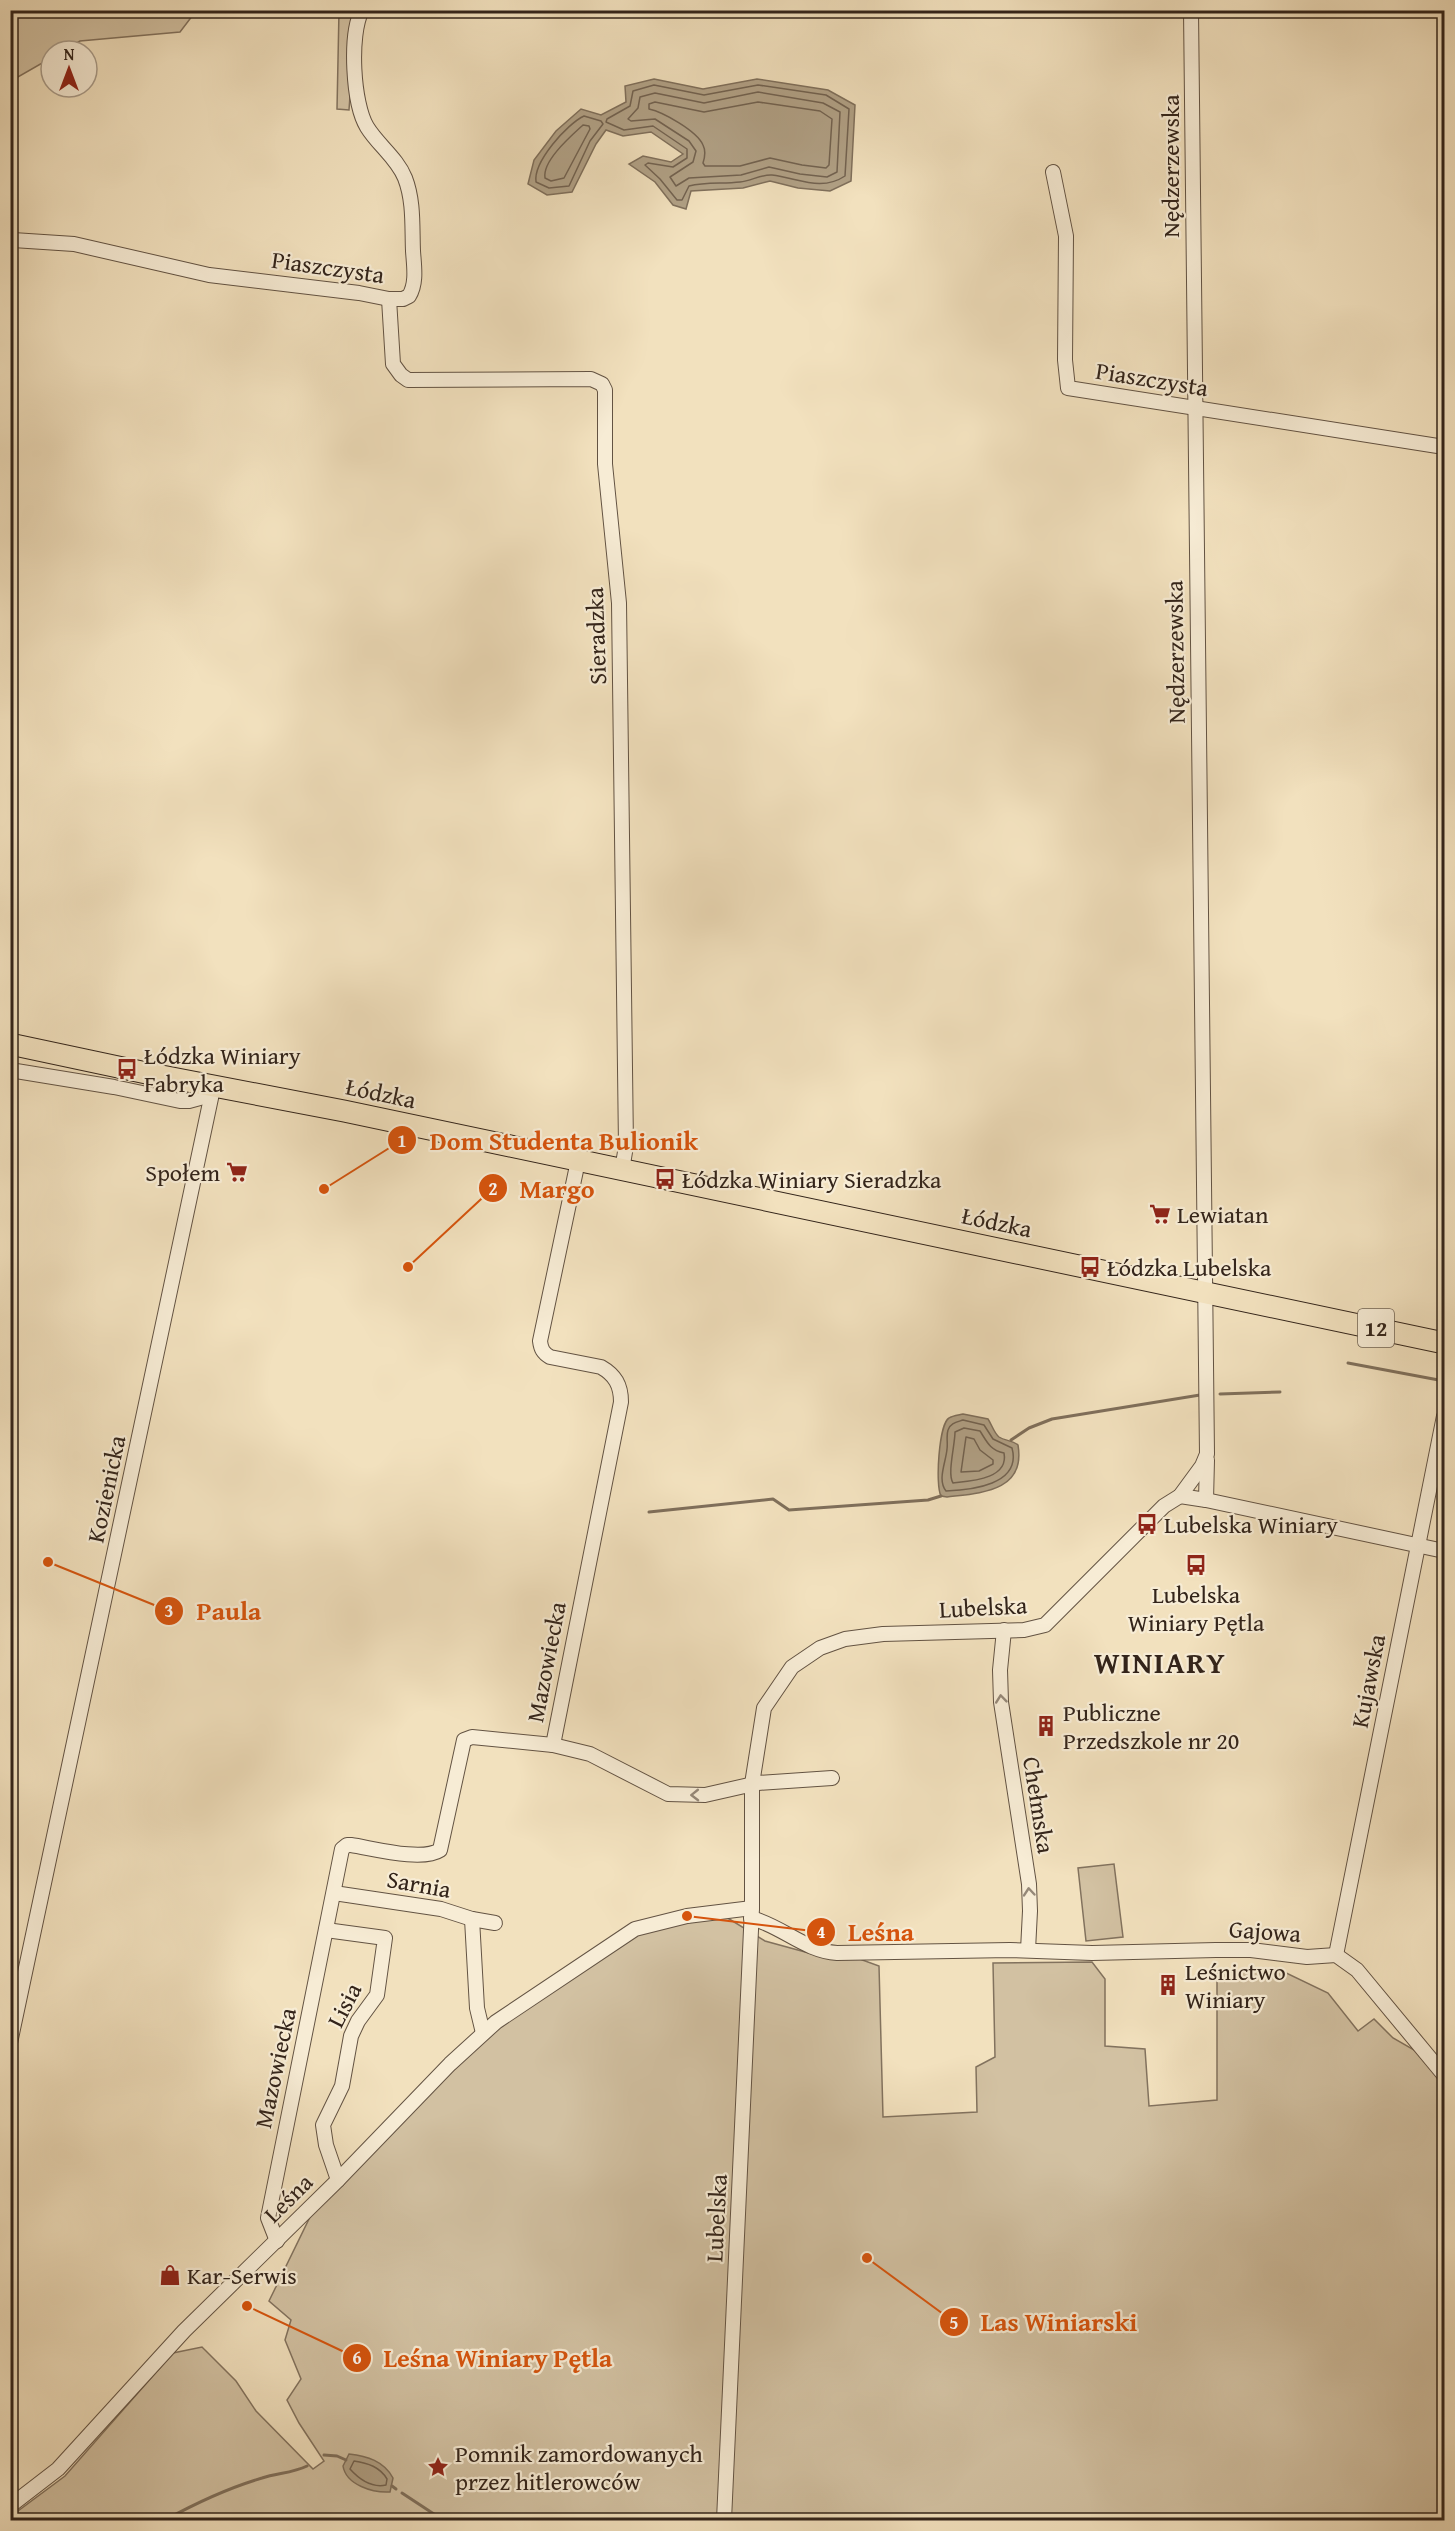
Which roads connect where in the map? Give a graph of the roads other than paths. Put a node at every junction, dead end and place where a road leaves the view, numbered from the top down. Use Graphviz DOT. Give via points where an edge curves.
graph roads {
  1 [pos="362,10"];
  2 [pos="1191,10"];
  3 [pos="1053,172"];
  4 [pos="13,240"];
  5 [pos="389,299"];
  6 [pos="1196,408"];
  7 [pos="1444,447"];
  8 [pos="10,1044"];
  9 [pos="10,1070"];
  10 [pos="213,1090"];
  11 [pos="578,1161"];
  12 [pos="622,1170"];
  13 [pos="1206,1292"];
  14 [pos="1444,1343"];
  15 [pos="1444,1416"];
  16 [pos="1207,1454"];
  17 [pos="1179,1496"];
  18 [pos="1206,1500"];
  19 [pos="1418,1545"];
  20 [pos="1444,1551"];
  21 [pos="1004,1630"];
  22 [pos="553,1745"];
  23 [pos="832,1778"];
  24 [pos="752,1784"];
  25 [pos="334,1893"];
  26 [pos="752,1913"];
  27 [pos="472,1919"];
  28 [pos="495,1923"];
  29 [pos="326,1930"];
  30 [pos="1028,1950"];
  31 [pos="1336,1955"];
  32 [pos="483,2033"];
  33 [pos="10,2043"];
  34 [pos="1444,2075"];
  35 [pos="338,2180"];
  36 [pos="277,2241"];
  37 [pos="10,2506"];
  38 [pos="724,2520"];
  1 -- 5 [label="street, Piaszczysta" via="355,36 358,105 367,127 404,176 412,210 413,290 403,299"];
  2 -- 6 [label="street, Nędzerzewska"];
  3 -- 6 [label="street, Piaszczysta" via="1066,236 1068,388"];
  4 -- 5 [label="street, Piaszczysta" via="74,244 190,272"];
  5 -- 12 [label="street, Sieradzka" via="393,364 408,380 591,379 605,390 605,464 619,603 626,1146"];
  6 -- 7 [label="street, Piaszczysta"];
  6 -- 13 [label="street, Nędzerzewska"];
  8 -- 10 [label="main road, Łódzka / 12"];
  9 -- 10 [label="street" via="180,1101"];
  10 -- 11 [label="main road, Łódzka / 12"];
  10 -- 33 [label="street, Kozienicka"];
  11 -- 12 [label="main road, Łódzka / 12"];
  11 -- 22 [label="street, Mazowiecka" via="541,1347 550,1357 602,1367 618,1382 621,1394"];
  12 -- 13 [label="main road, Łódzka / 12"];
  13 -- 14 [label="main road, Łódzka / 12"];
  13 -- 16 [label="street"];
  15 -- 19 [label="street, Kujawska"];
  16 -- 17 [label="street, Lubelska"];
  16 -- 18 [label="street"];
  17 -- 18 [label="street"];
  17 -- 21 [label="street, Lubelska" via="1164,1506 1045,1625"];
  18 -- 19 [label="street"];
  19 -- 20 [label="street"];
  19 -- 31 [label="street, Kujawska"];
  21 -- 24 [label="street, Lubelska" via="866,1635 811,1653 787,1672 764,1708"];
  30 -- 21 [label="street, Chełmska, one-way" via="1029,1884 999,1686"];
  24 -- 22 [label="street, one-way" via="705,1795 668,1794 602,1759"];
  22 -- 25 [label="street, Mazowiecka" via="472,1737 464,1740 440,1850 411,1855 347,1845 342,1850"];
  23 -- 24 [label="street"];
  24 -- 26 [label="street, Lubelska"];
  25 -- 27 [label="street, Sarnia" via="441,1909"];
  25 -- 29 [label="street, Mazowiecka"];
  26 -- 30 [label="street" via="810,1947 828,1953"];
  26 -- 32 [label="street, Leśna" via="687,1916 635,1929"];
  26 -- 38 [label="street, Lubelska"];
  27 -- 28 [label="street, Sarnia"];
  27 -- 32 [label="street" via="477,2008"];
  29 -- 35 [label="street, Lisia" via="385,1938 377,1995 351,2036 342,2086 324,2125"];
  29 -- 36 [label="street, Mazowiecka" via="268,2218"];
  30 -- 31 [label="street, Gajowa" via="1228,1950 1307,1957"];
  31 -- 34 [label="street" via="1357,1970"];
  32 -- 35 [label="street, Leśna"];
  35 -- 36 [label="street, Leśna"];
  36 -- 37 [label="street, Leśna" via="184,2331 58,2469"];
}
